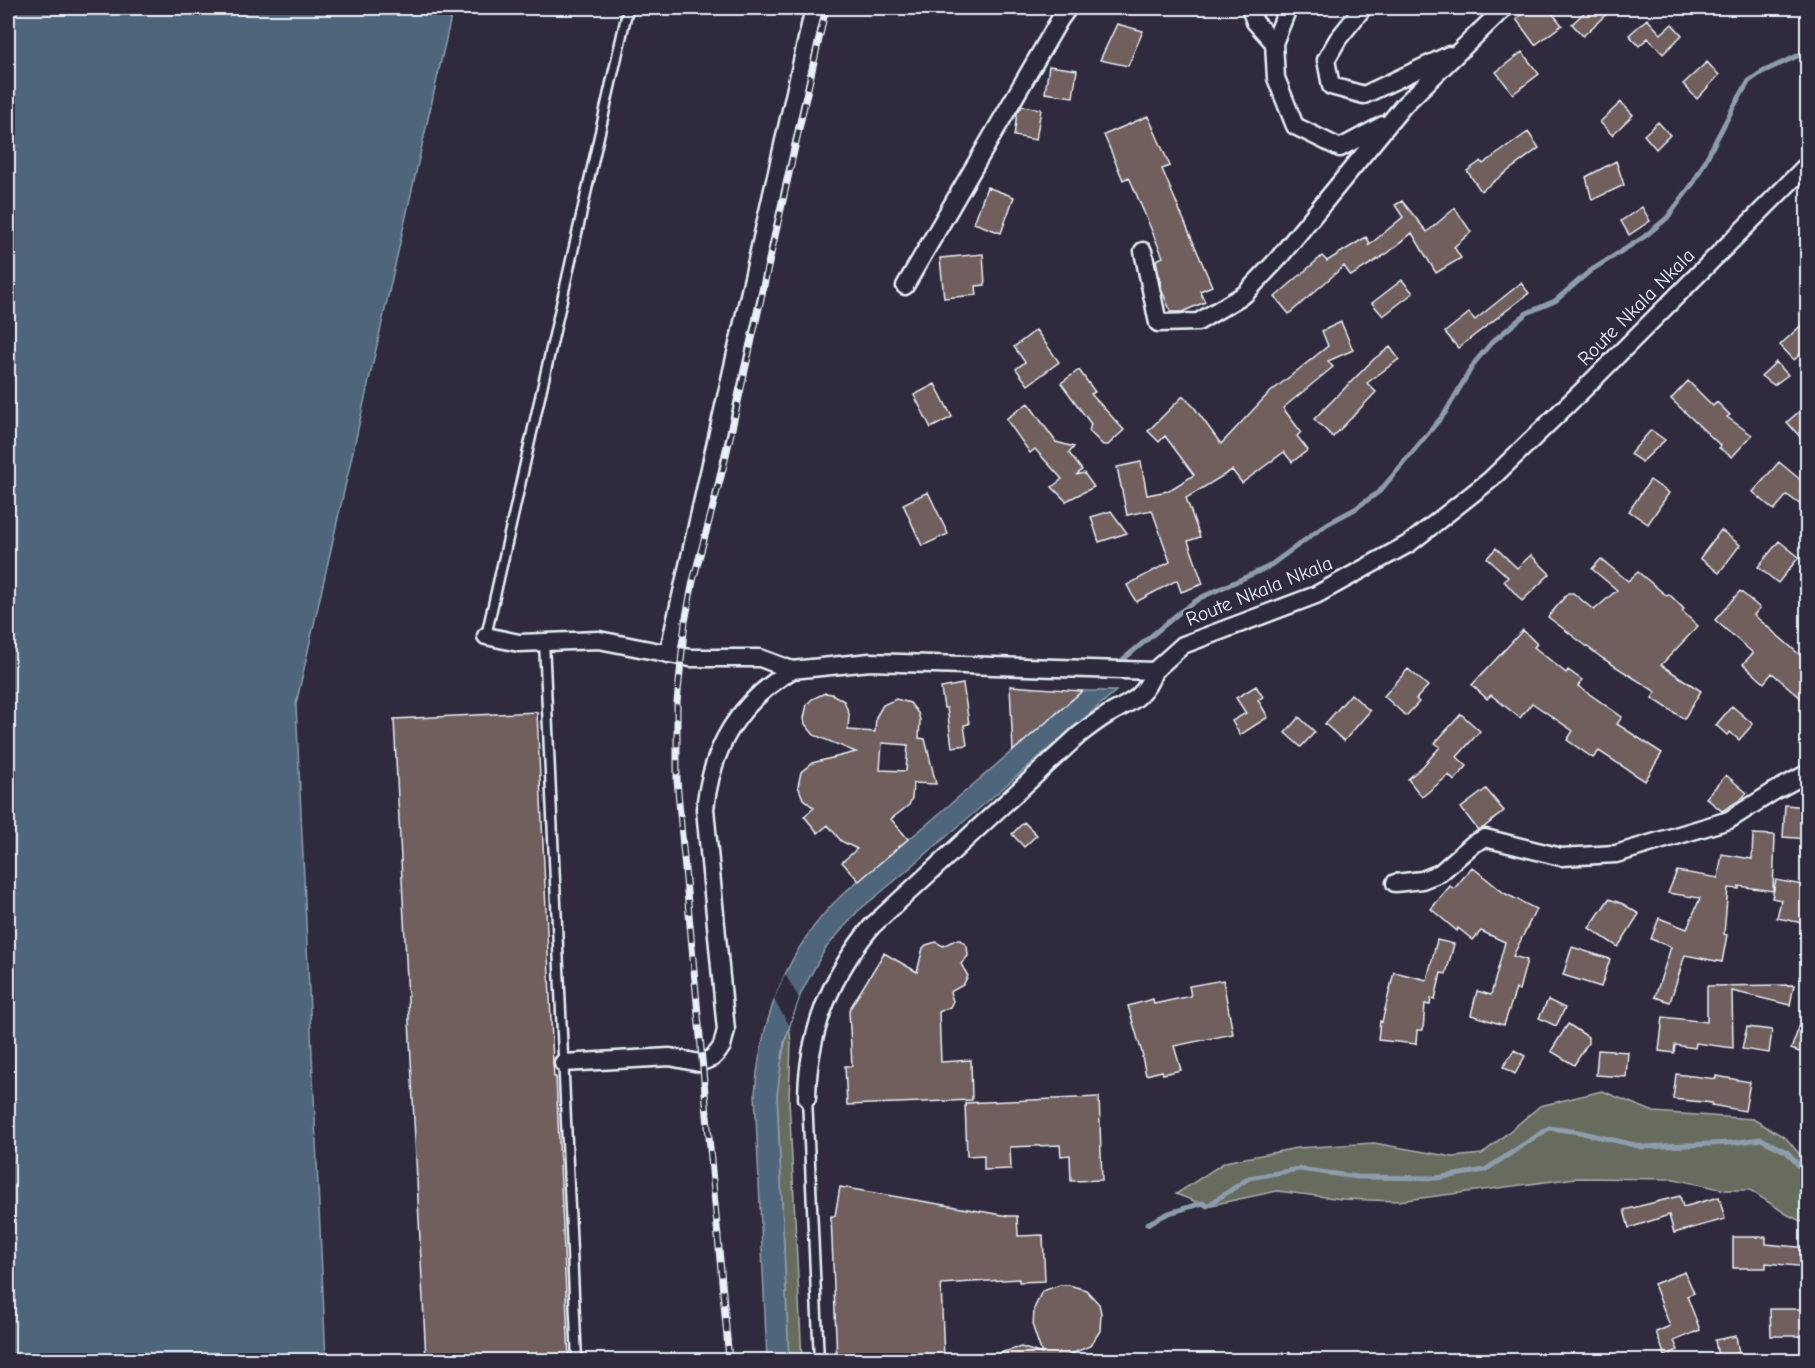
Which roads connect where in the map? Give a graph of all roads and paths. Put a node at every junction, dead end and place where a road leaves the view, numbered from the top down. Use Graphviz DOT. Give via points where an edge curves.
graph roads {
  1 [pos="628,8"];
  2 [pos="814,8"];
  3 [pos="1068,8"];
  4 [pos="1250,8"];
  5 [pos="1288,8"];
  6 [pos="1363,8"];
  7 [pos="1504,8"];
  8 [pos="1274,43"];
  9 [pos="1461,50"];
  10 [pos="1391,120"];
  11 [pos="1808,164"];
  12 [pos="1143,251"];
  13 [pos="905,286"];
  14 [pos="486,636"];
  15 [pos="544,642"];
  16 [pos="668,654"];
  17 [pos="792,670"];
  18 [pos="1154,671"];
  19 [pos="1808,773"];
  20 [pos="1395,883"];
  21 [pos="563,1063"];
  22 [pos="807,1098"];
  23 [pos="577,1360"];
  24 [pos="819,1360"];
  1 -- 14 [label="lane"];
  2 -- 16 [label="street"];
  3 -- 13 [label="street"];
  4 -- 8 [label="street" via="1255,22"];
  5 -- 8 [label="street"];
  6 -- 9 [label="street" via="1326,60 1331,86 1364,95"];
  7 -- 9 [label="street"];
  8 -- 10 [label="street" via="1276,78 1295,126 1340,148"];
  9 -- 10 [label="street"];
  10 -- 12 [label="street" via="1245,294 1198,322 1158,323"];
  11 -- 18 [label="street, Route Nkala Nkala" via="1490,480 1410,543 1316,595 1183,645"];
  14 -- 15 [label="street" via="519,643"];
  15 -- 16 [label="street" via="599,640"];
  15 -- 21 [label="lane"];
  16 -- 17 [label="street" via="690,658 760,658"];
  17 -- 18 [label="street" via="870,662"];
  17 -- 21 [label="street" via="761,692 735,720 717,753 707,790 705,808 726,1030 722,1046 712,1058 699,1064 670,1057"];
  18 -- 22 [label="street, Route Nkala Nkala" via="1137,698 1079,735 855,946 820,1015 810,1056"];
  19 -- 20 [label="street" via="1730,820 1616,854 1561,857 1485,838 1440,873"];
  21 -- 23 [label="lane"];
  22 -- 24 [label="lane"];
}
